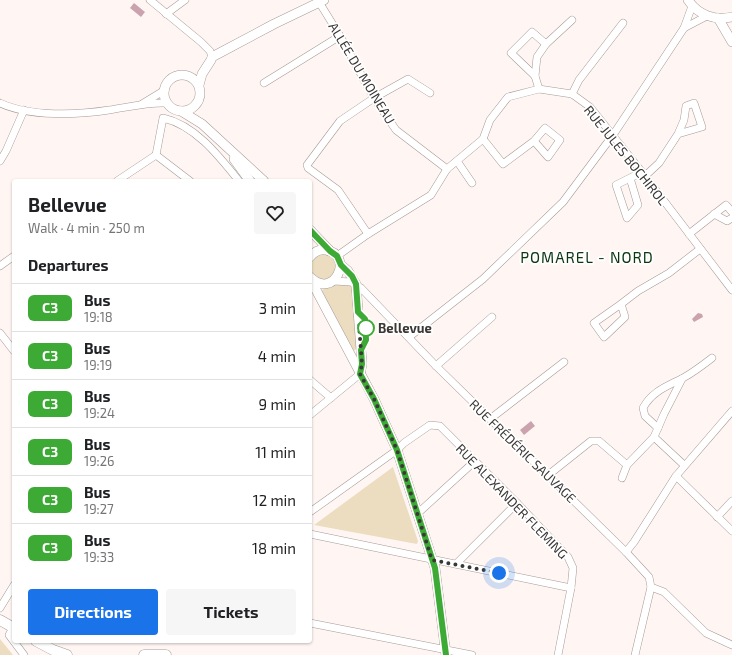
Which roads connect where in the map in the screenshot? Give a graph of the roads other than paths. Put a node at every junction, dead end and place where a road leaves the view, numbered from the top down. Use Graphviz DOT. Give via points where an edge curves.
graph roads {
  1 [pos="150,0"];
  2 [pos="185,0"];
  3 [pos="321,1"];
  4 [pos="690,3"];
  5 [pos="166,14"];
  6 [pos="707,16"];
  7 [pos="732,17"];
  8 [pos="718,18"];
  9 [pos="572,20"];
  10 [pos="623,23"];
  11 [pos="684,28"];
  12 [pos="340,36"];
  13 [pos="732,42"];
  14 [pos="546,44"];
  15 [pos="212,57"];
  16 [pos="205,68"];
  17 [pos="187,76"];
  18 [pos="535,76"];
  19 [pos="264,83"];
  20 [pos="199,85"];
  21 [pos="539,89"];
  22 [pos="165,90"];
  23 [pos="430,93"];
  24 [pos="572,94"];
  25 [pos="374,98"];
  26 [pos="0,103"];
  27 [pos="167,103"];
  28 [pos="142,104"];
  29 [pos="196,105"];
  30 [pos="24,110"];
  31 [pos="181,111"];
  32 [pos="202,124"];
  33 [pos="678,134"];
  34 [pos="613,135"];
  35 [pos="483,139"];
  36 [pos="534,141"];
  37 [pos="225,146"];
  38 [pos="156,155"];
  39 [pos="0,161"];
  40 [pos="457,162"];
  41 [pos="447,168"];
  42 [pos="644,174"];
  43 [pos="630,178"];
  44 [pos="120,179"];
  45 [pos="187,179"];
  46 [pos="237,179"];
  47 [pos="249,179"];
  48 [pos="262,179"];
  49 [pos="472,183"];
  50 [pos="732,212"];
  51 [pos="714,214"];
  52 [pos="732,218"];
  53 [pos="312,232"];
  54 [pos="368,234"];
  55 [pos="689,234"];
  56 [pos="700,249"];
  57 [pos="312,255"];
  58 [pos="12,257"];
  59 [pos="336,257"];
  60 [pos="0,266"];
  61 [pos="312,279"];
  62 [pos="334,280"];
  63 [pos="356,284"];
  64 [pos="732,290"];
  65 [pos="621,304"];
  66 [pos="492,317"];
  67 [pos="0,333"];
  68 [pos="409,337"];
  69 [pos="12,348"];
  70 [pos="712,358"];
  71 [pos="564,362"];
  72 [pos="436,366"];
  73 [pos="360,374"];
  74 [pos="682,379"];
  75 [pos="312,382"];
  76 [pos="331,398"];
  77 [pos="732,411"];
  78 [pos="312,412"];
  79 [pos="490,419"];
  80 [pos="658,428"];
  81 [pos="654,437"];
  82 [pos="397,450"];
  83 [pos="474,461"];
  84 [pos="627,465"];
  85 [pos="684,465"];
  86 [pos="547,476"];
  87 [pos="676,476"];
  88 [pos="622,478"];
  89 [pos="732,502"];
  90 [pos="517,503"];
  91 [pos="312,511"];
  92 [pos="417,514"];
  93 [pos="717,517"];
  94 [pos="732,531"];
  95 [pos="312,534"];
  96 [pos="626,552"];
  97 [pos="432,560"];
  98 [pos="456,564"];
  99 [pos="652,587"];
  100 [pos="12,588"];
  101 [pos="571,588"];
  102 [pos="0,608"];
  103 [pos="0,620"];
  104 [pos="312,623"];
  105 [pos="12,627"];
  106 [pos="12,631"];
  107 [pos="12,639"];
  108 [pos="15,643"];
  109 [pos="40,643"];
  110 [pos="732,645"];
  111 [pos="446,653"];
  112 [pos="24,655"];
  113 [pos="67,655"];
  114 [pos="144,655"];
  115 [pos="166,655"];
  116 [pos="472,655"];
  117 [pos="558,655"];
  118 [pos="635,655"];
  1 -- 5 [label="street"];
  2 -- 5 [label="street"];
  3 -- 12 [label="street, ALLÉE DU MOINEAU"];
  3 -- 15 [label="street"];
  4 -- 6 [label="street"];
  4 -- 11 [label="street"];
  5 -- 15 [label="street" via="210,51"];
  6 -- 8 [label="street"];
  6 -- 11 [label="street"];
  7 -- 8 [label="street"];
  8 -- 13 [label="street"];
  9 -- 14 [label="street"];
  10 -- 24 [label="street" via="579,80"];
  11 -- 34 [label="street"];
  12 -- 19 [label="street"];
  12 -- 25 [label="street, ALLÉE DU MOINEAU"];
  14 -- 18 [label="street" via="537,57"];
  14 -- 18 [label="street" via="532,32 511,53"];
  15 -- 16 [label="street"];
  16 -- 17 [label="street"];
  16 -- 20 [label="street"];
  17 -- 20 [label="street"];
  17 -- 22 [label="street" via="181,75 170,80"];
  18 -- 21 [label="street"];
  20 -- 29 [label="street" via="200,95"];
  21 -- 24 [label="street, RUE JULES BOCHIROL"];
  21 -- 35 [label="street, RUE JULES BOCHIROL" via="508,98 490,120"];
  22 -- 27 [label="street"];
  22 -- 28 [label="street"];
  23 -- 25 [label="street" via="408,79"];
  24 -- 34 [label="street, RUE JULES BOCHIROL" via="590,107"];
  25 -- 41 [label="street, ALLÉE DU MOINEAU" via="396,130"];
  25 -- 54 [label="street" via="340,121 307,165 338,190"];
  26 -- 30 [label="street"];
  27 -- 28 [label="street"];
  27 -- 31 [label="street"];
  28 -- 30 [label="street" via="76,113"];
  29 -- 31 [label="street" via="187,111"];
  29 -- 32 [label="street"];
  30 -- 39 [label="street"];
  31 -- 32 [label="street"];
  32 -- 37 [label="street"];
  33 -- 42 [label="street" via="659,163"];
  34 -- 42 [label="street, RUE JULES BOCHIROL"];
  34 -- 68 [label="street" via="558,207 483,279"];
  35 -- 36 [label="street" via="503,164"];
  35 -- 40 [label="street, RUE JULES BOCHIROL"];
  37 -- 47 [label="street"];
  37 -- 48 [label="street"];
  38 -- 44 [label="street"];
  38 -- 45 [label="street"];
  38 -- 46 [label="street" via="163,118 174,121 208,146"];
  40 -- 41 [label="street, RUE JULES BOCHIROL"];
  40 -- 49 [label="street"];
  41 -- 54 [label="street, RUE JULES BOCHIROL" via="431,195"];
  42 -- 43 [label="street"];
  42 -- 55 [label="street, RUE JULES BOCHIROL"];
  43 -- 43 [label="street" via="638,205 627,218 616,185"];
  50 -- 51 [label="street" via="726,205"];
  51 -- 52 [label="street" via="727,221"];
  51 -- 55 [label="street"];
  53 -- 59 [label="street"];
  54 -- 59 [label="street, RUE JULES BOCHIROL"];
  55 -- 56 [label="street, RUE JULES BOCHIROL"];
  56 -- 64 [label="street, RUE JULES BOCHIROL"];
  56 -- 65 [label="street"];
  57 -- 59 [label="street" via="320,250"];
  58 -- 60 [label="street"];
  59 -- 62 [label="street" via="339,274"];
  59 -- 63 [label="street"];
  61 -- 62 [label="street" via="324,284"];
  61 -- 73 [label="street"];
  62 -- 63 [label="street"];
  63 -- 68 [label="street, RUE FRÉDÉRIC SAUVAGE"];
  63 -- 73 [label="street" via="362,357"];
  65 -- 65 [label="street" via="625,317 604,337 594,323"];
  66 -- 72 [label="street"];
  67 -- 69 [label="street"];
  68 -- 72 [label="street, RUE FRÉDÉRIC SAUVAGE"];
  70 -- 74 [label="street"];
  71 -- 79 [label="street"];
  72 -- 79 [label="street, RUE FRÉDÉRIC SAUVAGE"];
  73 -- 76 [label="street"];
  73 -- 82 [label="street"];
  74 -- 80 [label="street"];
  74 -- 80 [label="street" via="665,386 646,401 643,408 645,416"];
  75 -- 76 [label="street"];
  76 -- 78 [label="street"];
  77 -- 85 [label="street"];
  79 -- 86 [label="street, RUE FRÉDÉRIC SAUVAGE"];
  80 -- 81 [label="street"];
  81 -- 84 [label="street"];
  81 -- 85 [label="street"];
  82 -- 83 [label="street, RUE ALEXANDER FLEMING" via="430,425 440,426"];
  82 -- 91 [label="street, RUE ALEXANDER FLEMING"];
  82 -- 92 [label="street"];
  83 -- 90 [label="street, RUE ALEXANDER FLEMING"];
  83 -- 92 [label="street"];
  84 -- 86 [label="street" via="600,441 591,441"];
  84 -- 88 [label="street"];
  85 -- 87 [label="street"];
  86 -- 96 [label="street, RUE FRÉDÉRIC SAUVAGE"];
  87 -- 93 [label="street"];
  87 -- 96 [label="street"];
  89 -- 93 [label="street"];
  90 -- 98 [label="street"];
  90 -- 101 [label="street, RUE ALEXANDER FLEMING" via="568,557 573,568"];
  92 -- 97 [label="street"];
  93 -- 94 [label="street"];
  95 -- 97 [label="street"];
  96 -- 99 [label="street, RUE FRÉDÉRIC SAUVAGE" via="649,577"];
  97 -- 98 [label="street"];
  97 -- 111 [label="street"];
  98 -- 101 [label="street"];
  99 -- 110 [label="street" via="664,592 706,633"];
  99 -- 118 [label="street"];
  100 -- 102 [label="street"];
  101 -- 117 [label="street, RUE ALEXANDER FLEMING"];
  103 -- 105 [label="main road"];
  104 -- 111 [label="street"];
  106 -- 107 [label="street" via="9,635"];
  108 -- 112 [label="street"];
  109 -- 113 [label="main road"];
  111 -- 116 [label="street"];
  114 -- 115 [label="main road"];
}
